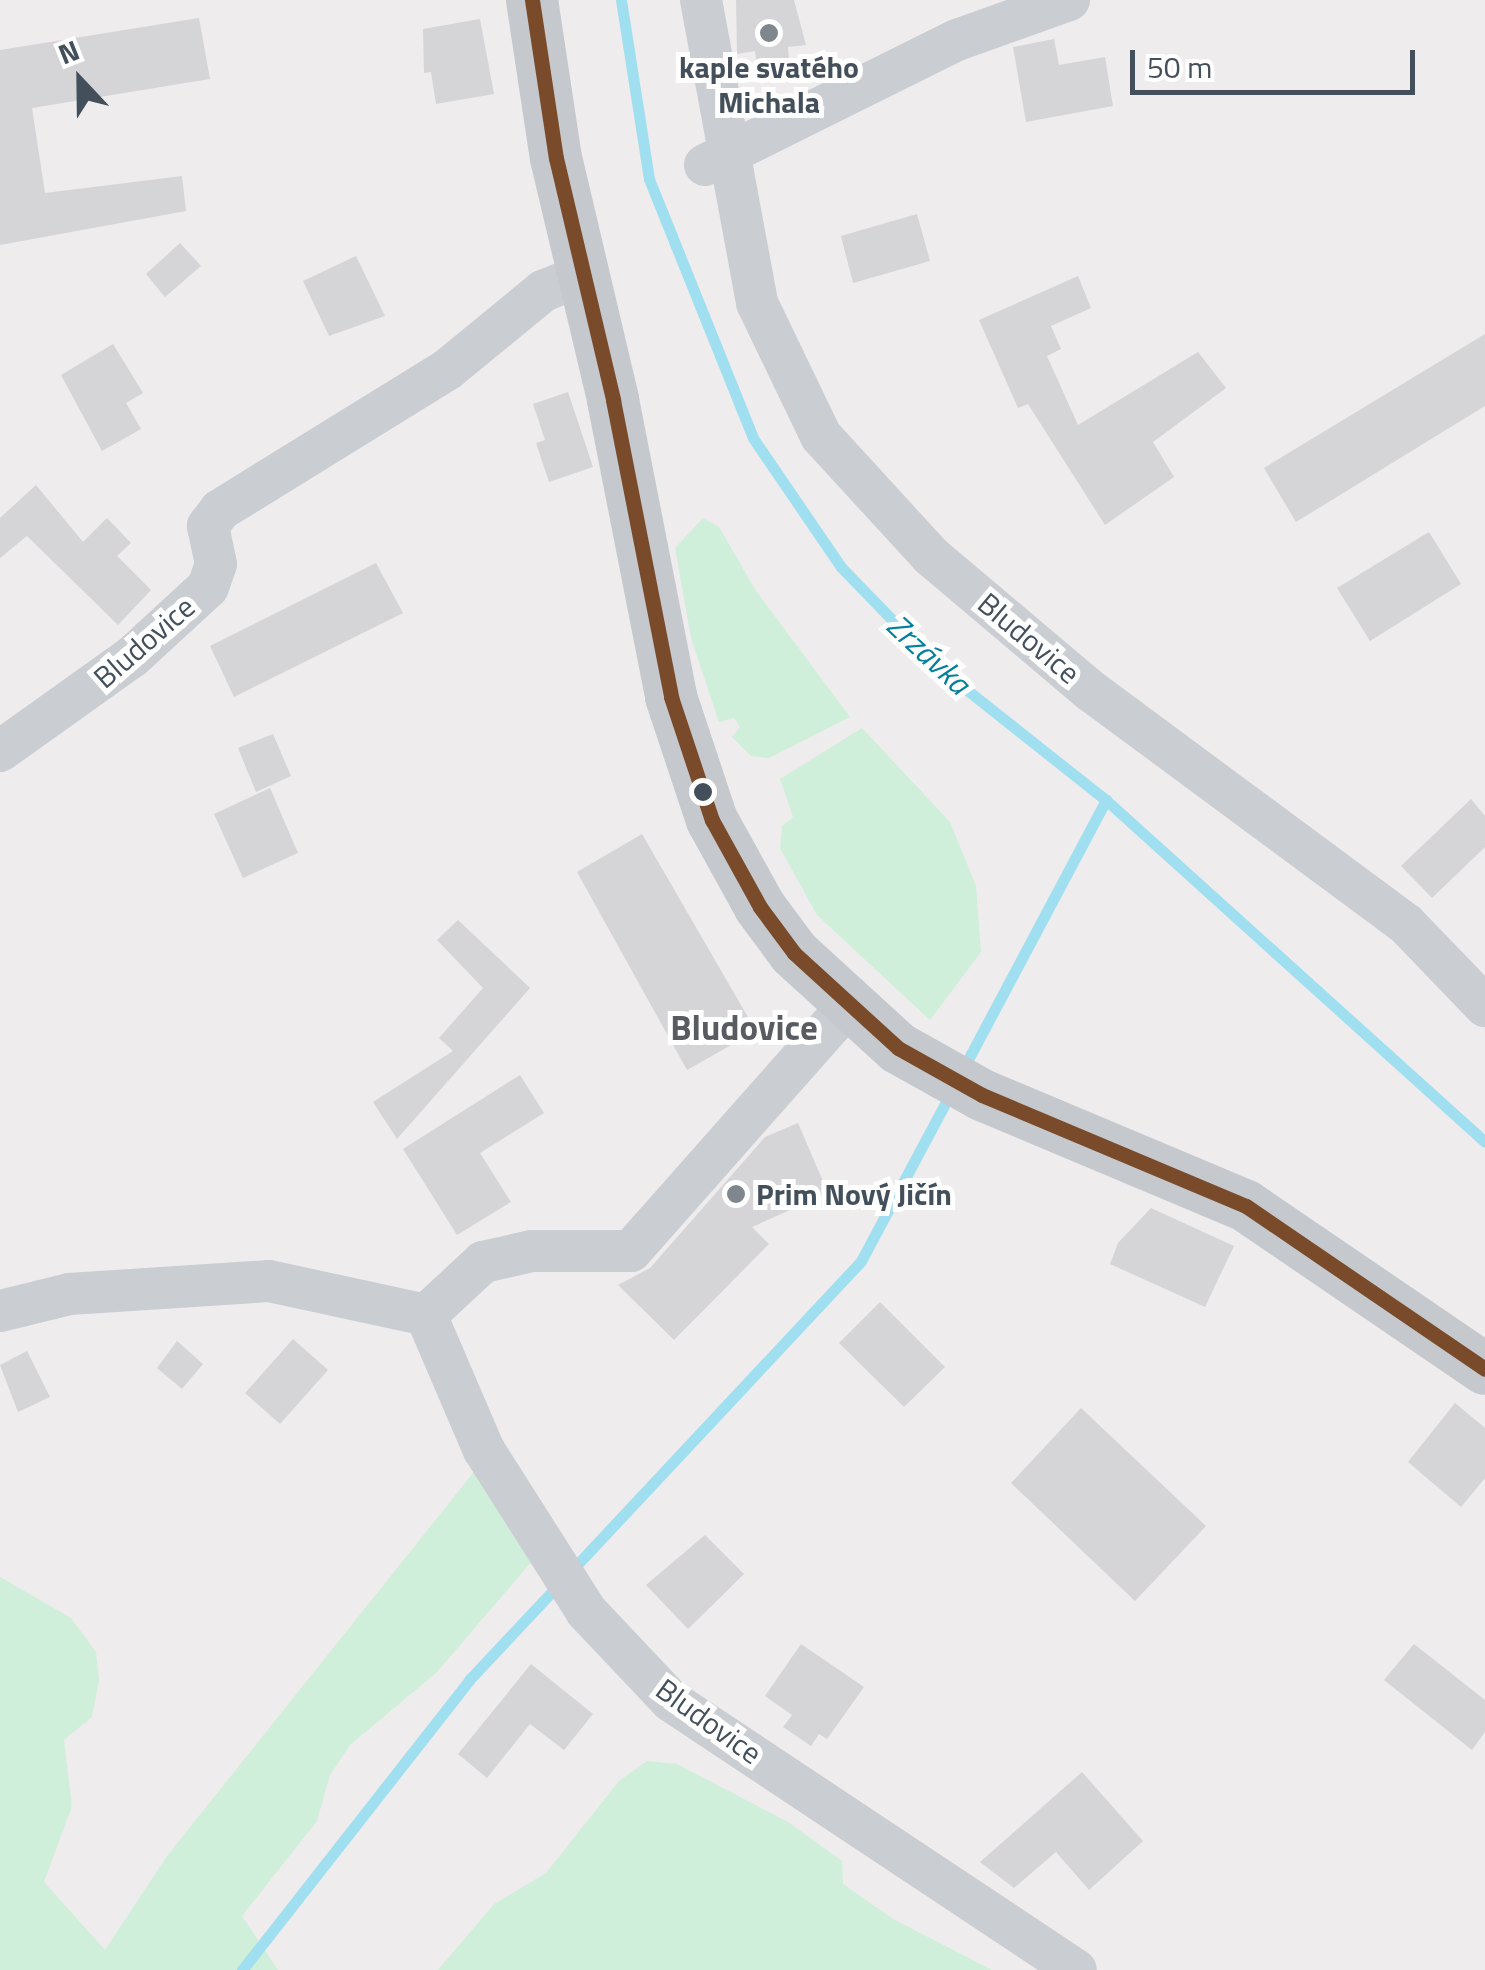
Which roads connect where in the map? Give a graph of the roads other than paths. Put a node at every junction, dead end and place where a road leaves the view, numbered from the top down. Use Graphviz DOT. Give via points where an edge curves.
graph roads {
  1 [pos="532,0"];
  2 [pos="701,0"];
  3 [pos="1069,0"];
  4 [pos="719,160"];
  5 [pos="582,275"];
  6 [pos="0,751"];
  7 [pos="848,1006"];
  8 [pos="1485,1006"];
  9 [pos="0,1311"];
  10 [pos="426,1315"];
  11 [pos="1485,1369"];
  12 [pos="1076,1970"];
  1 -- 5 [label="main road" via="548,120"];
  2 -- 4 [label="street, Bludovice"];
  3 -- 4 [label="street" via="957,40"];
  4 -- 8 [label="street, Bludovice" via="757,302 821,436 931,556 1091,691 1406,924"];
  5 -- 6 [label="street, Bludovice" via="543,292 448,369 220,510 208,526 216,564 208,587 132,658"];
  5 -- 7 [label="main road" via="658,642 702,795 760,907 794,953"];
  7 -- 10 [label="street" via="631,1251 532,1251 483,1262"];
  7 -- 11 [label="main road" via="959,1083 1246,1206"];
  9 -- 10 [label="street" via="69,1294 269,1281"];
  10 -- 12 [label="street, Bludovice" via="494,1466 586,1612 671,1701"];
}
